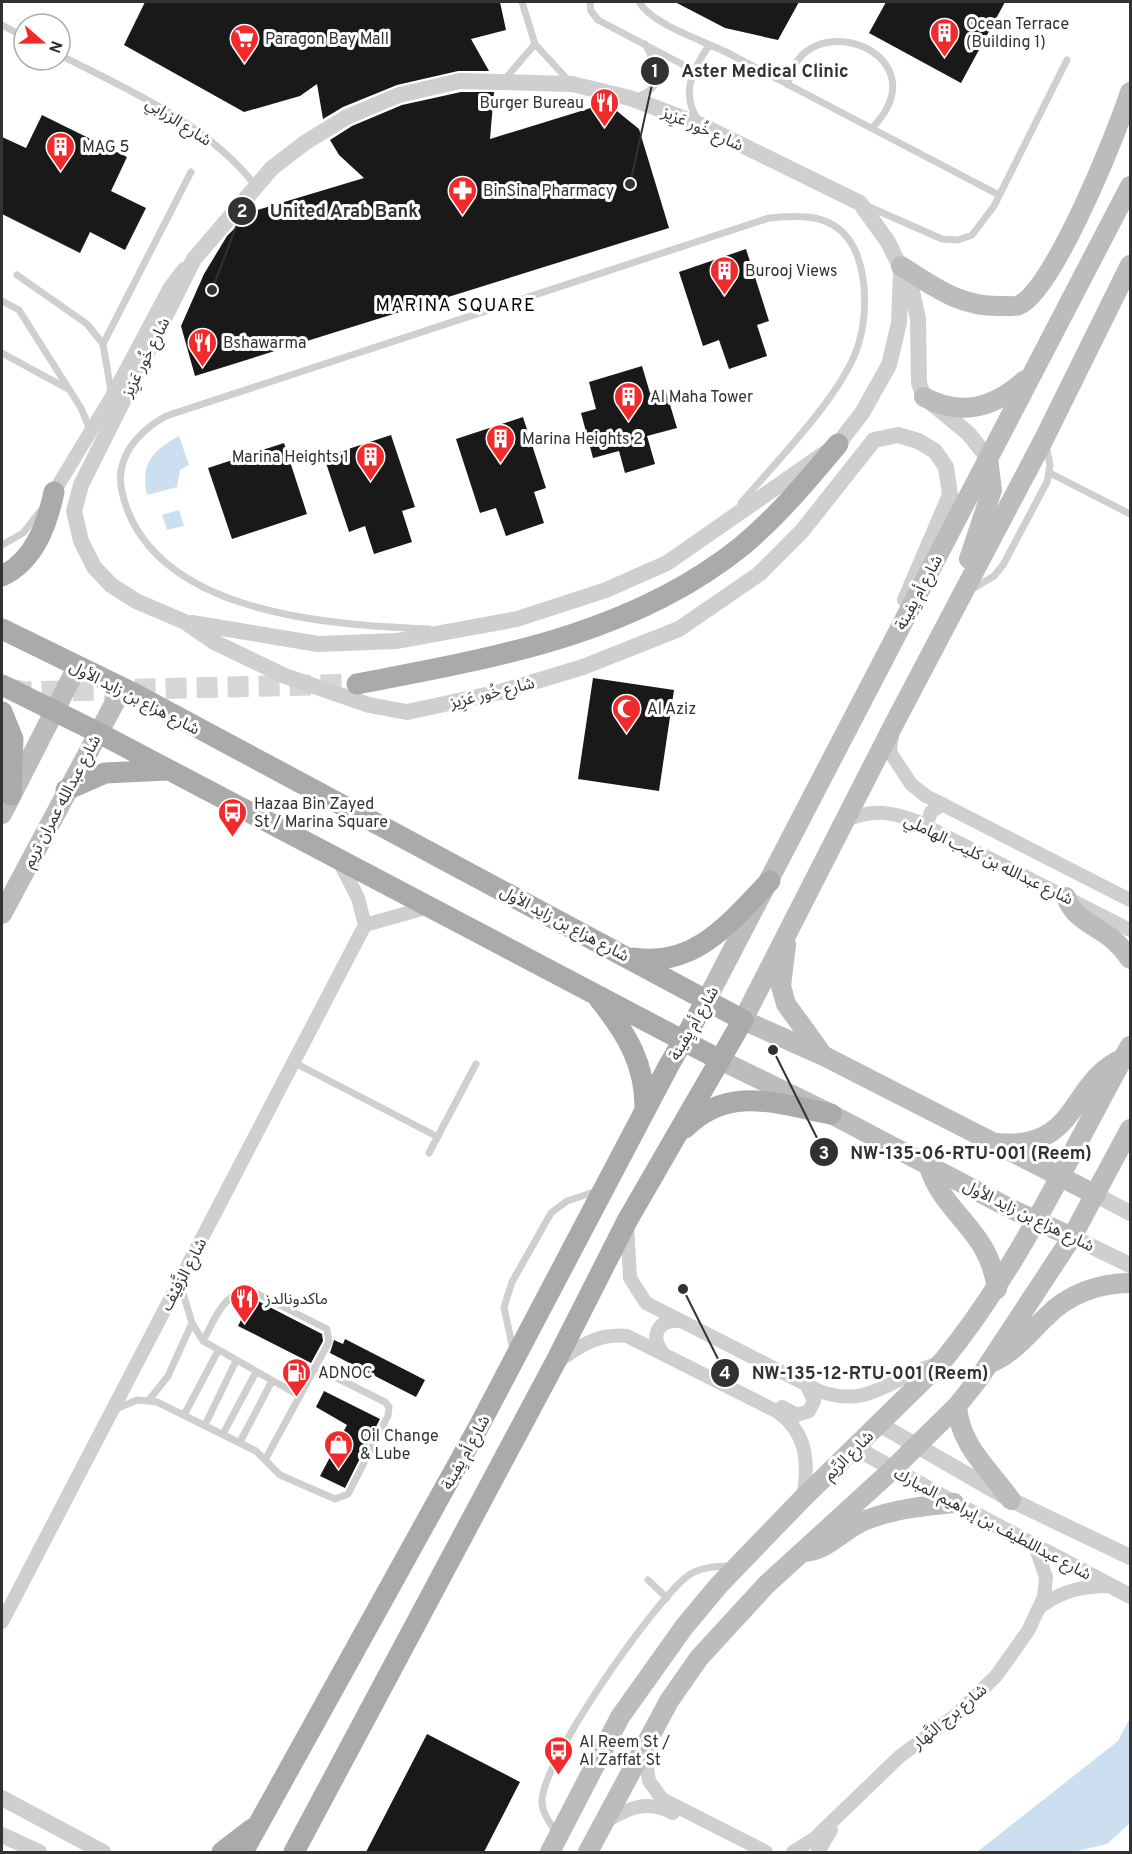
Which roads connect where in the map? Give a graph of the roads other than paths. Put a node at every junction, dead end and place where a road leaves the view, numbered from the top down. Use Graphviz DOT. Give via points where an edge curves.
graph roads {
  1 [pos="522,2"];
  2 [pos="590,2"];
  3 [pos="639,2"];
  4 [pos="824,34"];
  5 [pos="866,38"];
  6 [pos="644,42"];
  7 [pos="535,44"];
  8 [pos="709,45"];
  9 [pos="1067,60"];
  10 [pos="72,61"];
  11 [pos="693,70"];
  12 [pos="501,82"];
  13 [pos="572,84"];
  14 [pos="788,85"];
  15 [pos="1131,92"];
  16 [pos="630,98"];
  17 [pos="701,125"];
  18 [pos="872,128"];
  19 [pos="191,172"];
  20 [pos="255,186"];
  21 [pos="1131,186"];
  22 [pos="999,195"];
  23 [pos="860,203"];
  24 [pos="194,260"];
  25 [pos="901,266"];
  26 [pos="1131,266"];
  27 [pos="17,275"];
  28 [pos="2,301"];
  29 [pos="103,344"];
  30 [pos="2,353"];
  31 [pos="1033,372"];
  32 [pos="69,389"];
  33 [pos="112,396"];
  34 [pos="924,397"];
  35 [pos="91,433"];
  36 [pos="1044,439"];
  37 [pos="838,444"];
  38 [pos="988,458"];
  39 [pos="1050,473"];
  40 [pos="54,492"];
  41 [pos="1131,514"];
  42 [pos="724,524"];
  43 [pos="2,545"];
  44 [pos="2,576"];
  45 [pos="964,593"];
  46 [pos="185,622"];
  47 [pos="2,630"];
  48 [pos="460,630"];
  49 [pos="77,667"];
  50 [pos="876,670"];
  51 [pos="357,684"];
  52 [pos="2,685"];
  53 [pos="122,689"];
  54 [pos="54,710"];
  55 [pos="2,712"];
  56 [pos="894,724"];
  57 [pos="97,732"];
  58 [pos="167,770"];
  59 [pos="66,790"];
  60 [pos="11,795"];
  61 [pos="943,804"];
  62 [pos="2,814"];
  63 [pos="844,821"];
  64 [pos="926,826"];
  65 [pos="339,861"];
  66 [pos="770,881"];
  67 [pos="1066,897"];
  68 [pos="1131,900"];
  69 [pos="431,906"];
  70 [pos="2,914"];
  71 [pos="364,925"];
  72 [pos="789,927"];
  73 [pos="1131,930"];
  74 [pos="629,957"];
  75 [pos="1131,959"];
  76 [pos="595,994"];
  77 [pos="707,999"];
  78 [pos="743,1020"];
  79 [pos="682,1040"];
  80 [pos="1127,1052"];
  81 [pos="824,1056"];
  82 [pos="720,1060"];
  83 [pos="293,1062"];
  84 [pos="477,1064"];
  85 [pos="645,1112"];
  86 [pos="831,1114"];
  87 [pos="1128,1133"];
  88 [pos="438,1137"];
  89 [pos="672,1141"];
  90 [pos="992,1142"];
  91 [pos="429,1153"];
  92 [pos="1131,1162"];
  93 [pos="928,1164"];
  94 [pos="1060,1177"];
  95 [pos="605,1188"];
  96 [pos="1096,1195"];
  97 [pos="1131,1213"];
  98 [pos="1035,1220"];
  99 [pos="627,1221"];
  100 [pos="1072,1237"];
  101 [pos="1131,1265"];
  102 [pos="180,1280"];
  103 [pos="1131,1283"];
  104 [pos="997,1289"];
  105 [pos="679,1321"];
  106 [pos="192,1323"];
  107 [pos="203,1341"];
  108 [pos="218,1351"];
  109 [pos="662,1352"];
  110 [pos="515,1359"];
  111 [pos="236,1361"];
  112 [pos="942,1362"];
  113 [pos="555,1363"];
  114 [pos="988,1365"];
  115 [pos="315,1367"];
  116 [pos="256,1372"];
  117 [pos="272,1381"];
  118 [pos="807,1386"];
  119 [pos="738,1391"];
  120 [pos="300,1396"];
  121 [pos="149,1400"];
  122 [pos="957,1406"];
  123 [pos="111,1412"];
  124 [pos="184,1415"];
  125 [pos="879,1424"];
  126 [pos="205,1425"];
  127 [pos="223,1434"];
  128 [pos="240,1442"];
  129 [pos="916,1445"];
  130 [pos="856,1448"];
  131 [pos="266,1460"];
  132 [pos="893,1469"];
  133 [pos="803,1498"];
  134 [pos="1011,1500"];
  135 [pos="954,1503"];
  136 [pos="1035,1546"];
  137 [pos="798,1553"];
  138 [pos="1131,1557"];
  139 [pos="739,1566"];
  140 [pos="648,1580"];
  141 [pos="1123,1592"];
  142 [pos="667,1598"];
  143 [pos="1040,1607"];
  144 [pos="2,1622"];
  145 [pos="644,1747"];
  146 [pos="2,1798"];
  147 [pos="842,1813"];
  148 [pos="259,1823"];
  149 [pos="603,1824"];
  150 [pos="712,1831"];
  151 [pos="4,1838"];
  152 [pos="554,1844"];
  153 [pos="298,1849"];
  154 [pos="39,1852"];
  155 [pos="103,1852"];
  156 [pos="222,1852"];
  157 [pos="243,1852"];
  158 [pos="588,1852"];
  159 [pos="742,1852"];
  160 [pos="766,1852"];
  161 [pos="794,1852"];
  162 [pos="818,1852"];
  1 -- 7 [label="lane"];
  2 -- 6 [label="lane" via="598,20"];
  3 -- 8 [label="lane" via="654,16"];
  4 -- 14 [label="lane" via="798,54"];
  5 -- 18 [label="lane" via="885,57 891,84 887,108"];
  6 -- 11 [label="lane"];
  6 -- 16 [label="lane" via="657,65 656,81 646,94"];
  7 -- 12 [label="lane"];
  7 -- 13 [label="lane"];
  8 -- 11 [label="lane"];
  8 -- 14 [label="lane"];
  9 -- 22 [label="lane"];
  10 -- 20 [label="lane, شارع الزرابي" via="163,107 234,158"];
  11 -- 17 [label="lane" via="689,99"];
  12 -- 13 [label="street, شارع خُور عَزِيز"];
  12 -- 20 [label="street, شارع خُور عَزِيز" via="460,81 399,95 344,119 306,142"];
  13 -- 16 [label="street, شارع خُور عَزِيز"];
  14 -- 18 [label="lane"];
  15 -- 25 [label="main road" via="1107,157 1048,275 1035,293 1019,305 954,300"];
  16 -- 17 [label="street, شارع خُور عَزِيز"];
  17 -- 23 [label="street, شارع خُور عَزِيز"];
  18 -- 22 [label="lane"];
  19 -- 29 [label="lane"];
  20 -- 24 [label="street, شارع خُور عَزِيز"];
  21 -- 31 [label="main road, شارع أم يِفينة"];
  22 -- 23 [label="lane" via="976,230 957,240 942,239"];
  23 -- 25 [label="street"];
  24 -- 33 [label="street, شارع خُور عَزِيز" via="170,287"];
  24 -- 46 [label="street, شارع خُور عَزِيز" via="81,485 74,511 81,541 93,567 136,602"];
  25 -- 34 [label="street" via="916,305 919,383"];
  25 -- 37 [label="street" via="899,323 889,364 862,413"];
  26 -- 36 [label="main road"];
  27 -- 29 [label="lane" via="87,324"];
  28 -- 32 [label="lane" via="19,310"];
  29 -- 33 [label="lane"];
  30 -- 32 [label="lane"];
  31 -- 34 [label="main road" via="1011,393 985,406 953,408"];
  31 -- 38 [label="main road, شارع أم يِفينة"];
  32 -- 35 [label="lane"];
  33 -- 35 [label="street, شارع خُور عَزِيز"];
  34 -- 38 [label="street" via="968,433"];
  35 -- 40 [label="street, شارع خُور عَزِيز"];
  36 -- 39 [label="lane"];
  36 -- 45 [label="main road"];
  37 -- 42 [label="street"];
  37 -- 51 [label="main road" via="791,500 742,545 697,578 566,639"];
  38 -- 45 [label="main road" via="992,490 969,561"];
  38 -- 50 [label="main road, شارع أم يِفينة"];
  39 -- 41 [label="lane"];
  39 -- 45 [label="lane" via="1003,565 984,583"];
  40 -- 43 [label="lane" via="23,533"];
  40 -- 44 [label="main road" via="46,523 31,551"];
  42 -- 48 [label="street" via="667,563 606,590 517,619"];
  42 -- 48 [label="lane" via="830,396 855,353 865,306 862,269 851,241 827,221 801,214 768,218 166,416 146,427 131,443 122,465 126,511 159,557 186,577 243,603 286,614 358,626"];
  45 -- 56 [label="main road"];
  46 -- 48 [label="street" via="318,644 397,641"];
  46 -- 50 [label="street, شارع خُور عَزِيز" via="214,642 285,676 369,705 407,712 500,692 628,651 679,629 759,574 802,531 873,440 898,435 935,451 946,467 950,495"];
  47 -- 49 [label="main road, شارع هزاع بن زايد الأول"];
  49 -- 53 [label="main road, شارع هزاع بن زايد الأول"];
  49 -- 54 [label="main road"];
  50 -- 66 [label="main road, شارع أم يِفينة"];
  52 -- 54 [label="main road, شارع هزاع بن زايد الأول"];
  53 -- 57 [label="main road, شارع عبدالله عمران تريم"];
  53 -- 74 [label="main road, شارع هزاع بن زايد الأول"];
  54 -- 57 [label="main road, شارع هزاع بن زايد الأول"];
  54 -- 60 [label="main road"];
  55 -- 60 [label="main road" via="13,739"];
  56 -- 61 [label="street, شارع عبدالله بن كليب الهاملي" via="890,752 911,784"];
  56 -- 63 [label="main road"];
  57 -- 58 [label="main road, شارع هزاع بن زايد الأول"];
  57 -- 59 [label="main road, شارع عبدالله عمران تريم"];
  58 -- 59 [label="main road" via="105,773"];
  58 -- 65 [label="main road, شارع هزاع بن زايد الأول"];
  59 -- 70 [label="main road, شارع عبدالله عمران تريم"];
  60 -- 62 [label="main road"];
  61 -- 64 [label="street" via="931,812"];
  61 -- 68 [label="street, شارع عبدالله بن كليب الهاملي"];
  63 -- 64 [label="street, شارع عبدالله بن كليب الهاملي" via="863,813 883,812"];
  63 -- 72 [label="main road"];
  64 -- 67 [label="street, شارع عبدالله بن كليب الهاملي"];
  65 -- 69 [label="main road, شارع هزاع بن زايد الأول"];
  65 -- 71 [label="street" via="355,891"];
  66 -- 74 [label="main road" via="719,933 694,950 655,959"];
  66 -- 77 [label="main road, شارع أم يِفينة"];
  67 -- 73 [label="street, شارع عبدالله بن كليب الهاملي"];
  67 -- 75 [label="main road" via="1080,918 1113,939"];
  69 -- 71 [label="street"];
  69 -- 76 [label="main road, شارع هزاع بن زايد الأول"];
  71 -- 83 [label="street, شارع الزَّفِيْف"];
  72 -- 78 [label="main road"];
  72 -- 81 [label="main road" via="782,993 792,1014"];
  74 -- 77 [label="main road, شارع هزاع بن زايد الأول"];
  76 -- 79 [label="main road, شارع هزاع بن زايد الأول"];
  76 -- 85 [label="main road" via="620,1025 637,1057 644,1084"];
  77 -- 78 [label="main road, شارع هزاع بن زايد الأول"];
  77 -- 79 [label="main road, شارع أم يِفينة"];
  78 -- 81 [label="main road, شارع هزاع بن زايد الأول"];
  78 -- 82 [label="main road"];
  79 -- 82 [label="main road, شارع هزاع بن زايد الأول"];
  79 -- 85 [label="main road, شارع أم يِفينة"];
  80 -- 90 [label="main road" via="1102,1070 1075,1110 1050,1133 1010,1144"];
  80 -- 94 [label="main road, شارع الرِّيم"];
  81 -- 90 [label="main road, شارع هزاع بن زايد الأول"];
  82 -- 86 [label="main road, شارع هزاع بن زايد الأول"];
  82 -- 89 [label="main road"];
  83 -- 88 [label="lane"];
  83 -- 102 [label="street, شارع الزَّفِيْف"];
  84 -- 88 [label="lane"];
  85 -- 95 [label="main road, شارع أم يِفينة"];
  86 -- 89 [label="main road" via="764,1101 731,1101 698,1115"];
  86 -- 93 [label="main road, شارع هزاع بن زايد الأول"];
  87 -- 92 [label="main road"];
  87 -- 96 [label="main road"];
  88 -- 91 [label="lane"];
  89 -- 99 [label="main road"];
  90 -- 94 [label="main road, شارع هزاع بن زايد الأول"];
  93 -- 98 [label="main road, شارع هزاع بن زايد الأول"];
  93 -- 104 [label="main road" via="939,1191 983,1244"];
  94 -- 96 [label="main road, شارع هزاع بن زايد الأول"];
  94 -- 98 [label="main road, شارع الرِّيم"];
  95 -- 110 [label="main road, شارع أم يِفينة"];
  95 -- 110 [label="lane" via="567,1201 551,1213 512,1282 504,1316"];
  96 -- 97 [label="street, شارع هزاع بن زايد الأول"];
  96 -- 100 [label="main road"];
  98 -- 100 [label="main road, شارع هزاع بن زايد الأول"];
  98 -- 104 [label="main road, شارع الرِّيم"];
  99 -- 105 [label="street" via="627,1263 636,1292 652,1307"];
  99 -- 113 [label="main road"];
  100 -- 101 [label="street, شارع هزاع بن زايد الأول"];
  100 -- 114 [label="main road"];
  102 -- 106 [label="lane"];
  102 -- 123 [label="street, شارع الزَّفِيْف"];
  103 -- 114 [label="main road" via="1101,1286 1062,1302 1018,1347"];
  104 -- 112 [label="main road, شارع الرِّيم"];
  105 -- 109 [label="street" via="669,1320 660,1325 656,1344"];
  105 -- 118 [label="street"];
  106 -- 107 [label="lane"];
  106 -- 121 [label="lane" via="168,1376"];
  107 -- 108 [label="lane"];
  107 -- 115 [label="lane" via="227,1299 238,1293 256,1293 327,1329 328,1342"];
  108 -- 111 [label="lane"];
  108 -- 124 [label="lane"];
  109 -- 113 [label="street" via="614,1335 597,1338"];
  109 -- 119 [label="street"];
  110 -- 148 [label="main road, شارع أم يِفينة"];
  111 -- 116 [label="lane"];
  111 -- 126 [label="lane"];
  112 -- 118 [label="street" via="865,1396 839,1398"];
  112 -- 125 [label="main road, شارع الرِّيم"];
  113 -- 153 [label="main road"];
  114 -- 122 [label="main road"];
  115 -- 120 [label="lane"];
  115 -- 131 [label="lane" via="389,1407 348,1494 330,1498 280,1475"];
  116 -- 117 [label="lane"];
  116 -- 127 [label="lane"];
  117 -- 120 [label="lane"];
  117 -- 128 [label="lane"];
  118 -- 119 [label="street" via="814,1401 803,1414 792,1413 756,1394"];
  119 -- 133 [label="street" via="778,1412 795,1427 805,1448 807,1465"];
  120 -- 131 [label="lane"];
  121 -- 123 [label="lane" via="127,1403"];
  121 -- 124 [label="lane"];
  122 -- 129 [label="main road"];
  122 -- 134 [label="main road" via="958,1420 969,1446"];
  123 -- 144 [label="street, شارع الزَّفِيْف"];
  124 -- 126 [label="lane"];
  125 -- 129 [label="street, شارع عبداللطيف بن إبراهيم المبارك"];
  125 -- 130 [label="main road, شارع الرِّيم"];
  126 -- 127 [label="lane"];
  127 -- 128 [label="lane"];
  128 -- 131 [label="lane"];
  129 -- 132 [label="main road"];
  129 -- 134 [label="street, شارع عبداللطيف بن إبراهيم المبارك"];
  130 -- 132 [label="street, شارع عبداللطيف بن إبراهيم المبارك"];
  130 -- 133 [label="main road, شارع الرِّيم"];
  132 -- 135 [label="street, شارع عبداللطيف بن إبراهيم المبارك"];
  132 -- 137 [label="main road"];
  133 -- 139 [label="main road, شارع الرِّيم"];
  134 -- 138 [label="street, شارع عبداللطيف بن إبراهيم المبارك"];
  135 -- 136 [label="street, شارع عبداللطيف بن إبراهيم المبارك"];
  135 -- 137 [label="main road" via="885,1514 849,1528 820,1549"];
  136 -- 141 [label="street, شارع عبداللطيف بن إبراهيم المبارك"];
  136 -- 143 [label="street, شارع برج النَّهار" via="1046,1577"];
  137 -- 145 [label="main road" via="699,1658"];
  139 -- 142 [label="lane" via="711,1566 686,1576"];
  139 -- 152 [label="main road, شارع الرِّيم" via="684,1627 620,1717"];
  140 -- 142 [label="lane"];
  141 -- 143 [label="street, شارع برج النَّهار" via="1081,1587"];
  142 -- 152 [label="lane" via="606,1677 550,1774 542,1799"];
  143 -- 147 [label="street, شارع برج النَّهار" via="1013,1654 977,1696 898,1758"];
  145 -- 149 [label="main road"];
  145 -- 150 [label="street" via="649,1781 656,1794"];
  146 -- 155 [label="street"];
  147 -- 161 [label="street, شارع برج النَّهار"];
  147 -- 162 [label="street, شارع برج النَّهار"];
  148 -- 156 [label="main road"];
  148 -- 157 [label="main road, شارع أم يِفينة"];
  149 -- 150 [label="street" via="633,1807 650,1805"];
  149 -- 158 [label="main road"];
  150 -- 159 [label="street"];
  150 -- 160 [label="street"];
  151 -- 154 [label="street"];
}
